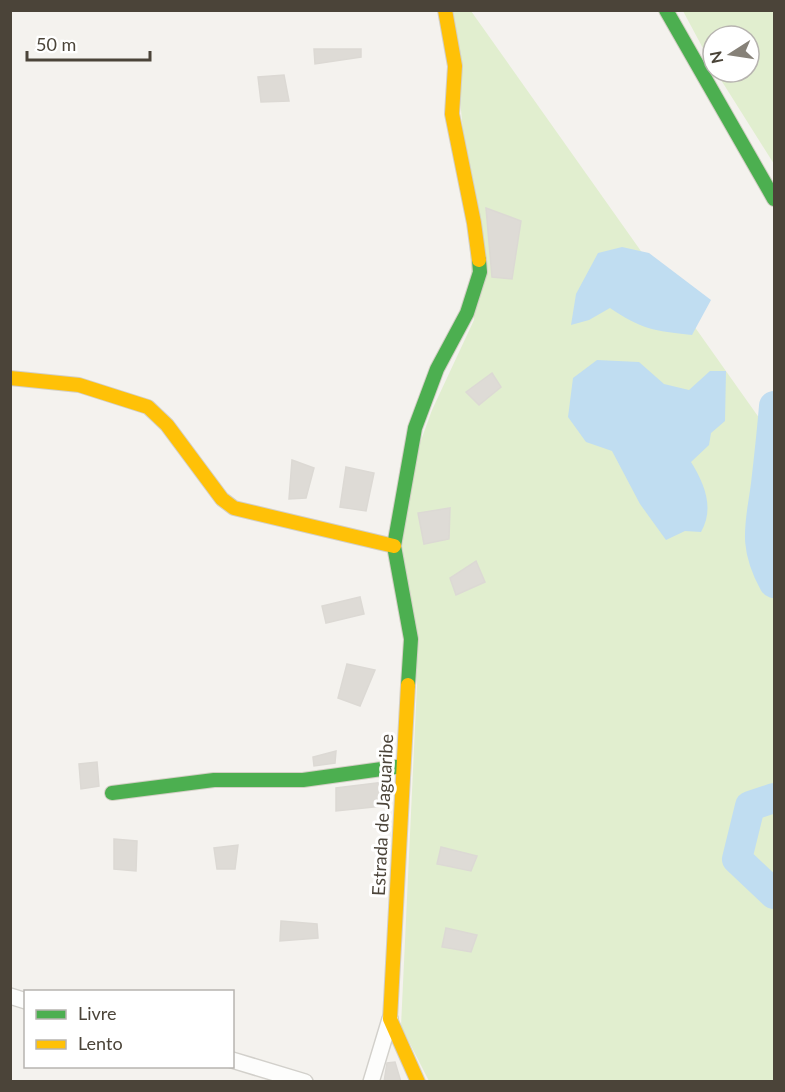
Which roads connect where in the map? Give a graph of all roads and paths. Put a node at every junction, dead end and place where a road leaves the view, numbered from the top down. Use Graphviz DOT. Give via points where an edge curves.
graph roads {
  1 [pos="445,10"];
  2 [pos="666,10"];
  3 [pos="774,199"];
  4 [pos="10,378"];
  5 [pos="394,546"];
  6 [pos="403,766"];
  7 [pos="112,794"];
  8 [pos="390,1018"];
  9 [pos="234,1061"];
  10 [pos="305,1082"];
  11 [pos="371,1082"];
  12 [pos="418,1082"];
  1 -- 5 [label="street, Estrada de Jaguaribe" via="455,66 452,114 480,272 467,313 437,369 415,428"];
  2 -- 3 [label="street"];
  4 -- 5 [label="street" via="79,385 148,407 167,425 222,499 234,508"];
  5 -- 6 [label="street, Estrada de Jaguaribe" via="411,639"];
  6 -- 7 [label="street" via="303,780 214,780"];
  6 -- 8 [label="street, Estrada de Jaguaribe"];
  8 -- 11 [label="street"];
  8 -- 12 [label="street, Estrada de Jaguaribe"];
  9 -- 10 [label="street"];
}
